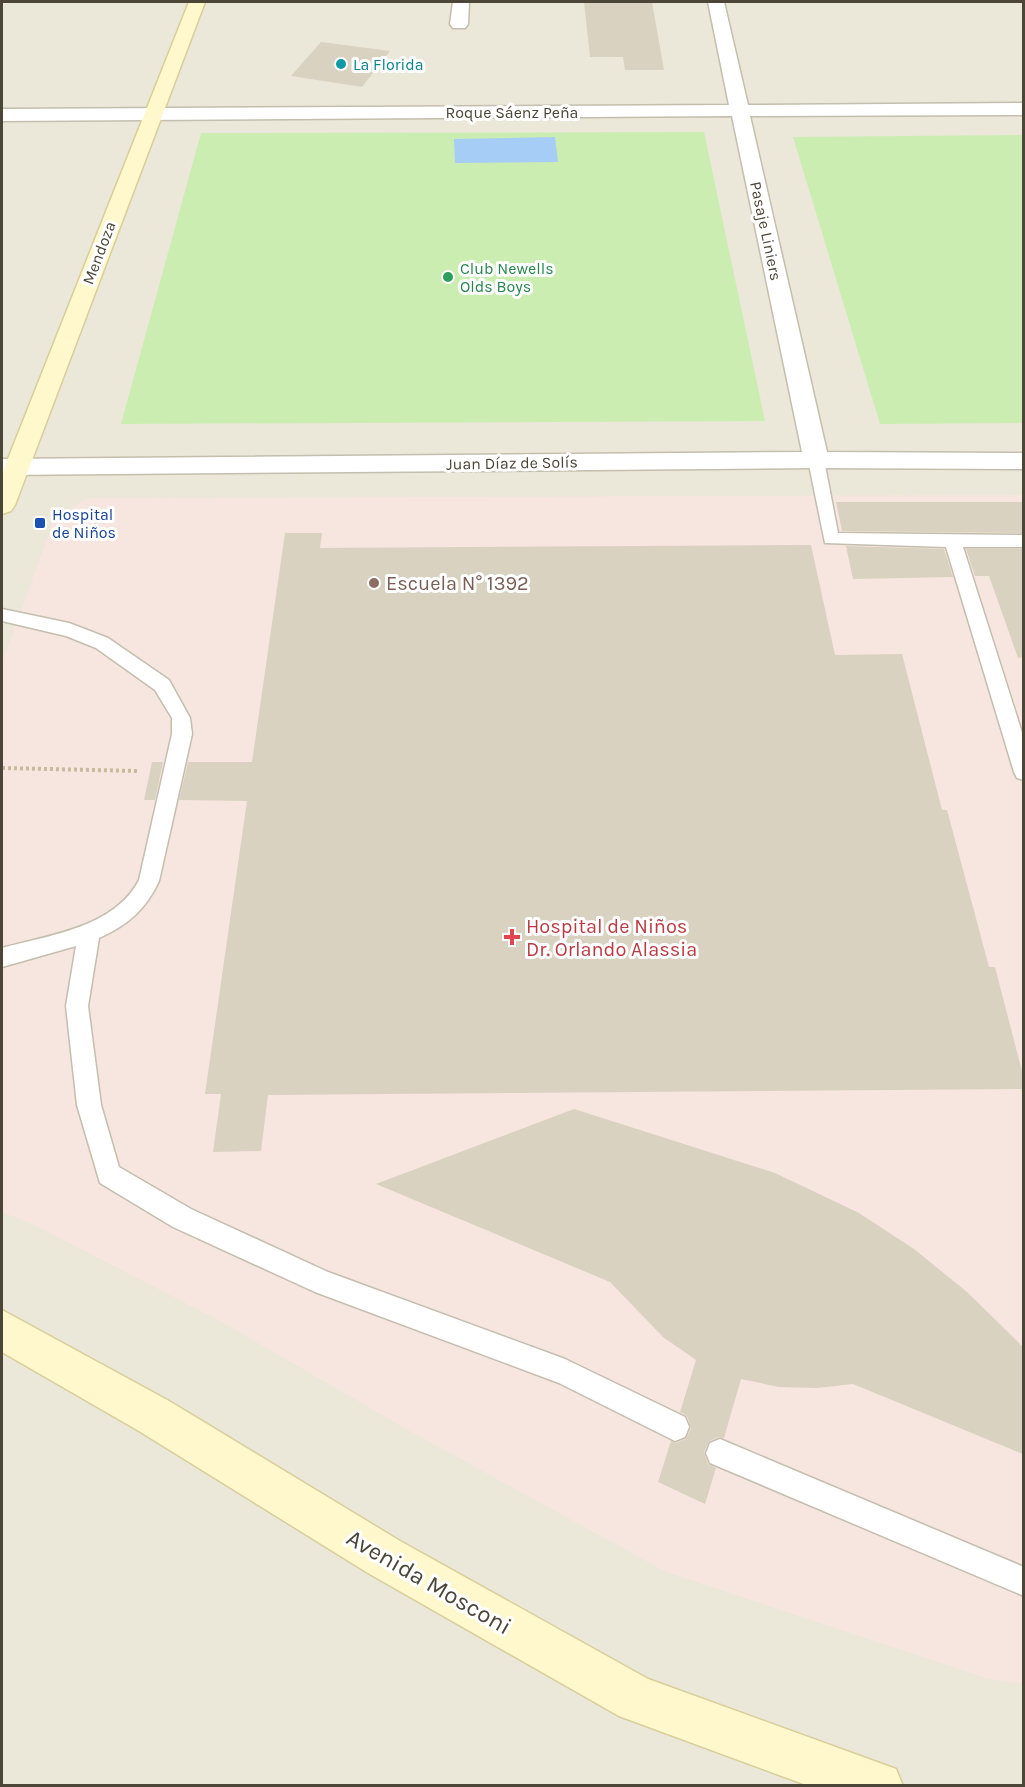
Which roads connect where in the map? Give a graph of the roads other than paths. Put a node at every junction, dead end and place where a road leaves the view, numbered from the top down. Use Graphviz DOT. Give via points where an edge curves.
graph roads {
  1 [pos="196,2"];
  2 [pos="461,2"];
  3 [pos="716,2"];
  4 [pos="459,24"];
  5 [pos="1023,109"];
  6 [pos="741,111"];
  7 [pos="152,114"];
  8 [pos="2,115"];
  9 [pos="816,460"];
  10 [pos="1023,460"];
  11 [pos="9,467"];
  12 [pos="2,506"];
  13 [pos="953,541"];
  14 [pos="1023,541"];
  15 [pos="2,615"];
  16 [pos="1023,772"];
  17 [pos="89,933"];
  18 [pos="2,957"];
  19 [pos="2,1330"];
  20 [pos="675,1428"];
  21 [pos="720,1453"];
  22 [pos="1023,1582"];
  23 [pos="879,1785"];
  1 -- 7 [label="street, Mendoza"];
  2 -- 4 [label="street"];
  3 -- 6 [label="street, Pasaje Liniers"];
  5 -- 6 [label="street, Roque Sáenz Peña"];
  6 -- 7 [label="street, Roque Sáenz Peña"];
  6 -- 9 [label="street, Pasaje Liniers"];
  7 -- 8 [label="street, Roque Sáenz Peña"];
  7 -- 11 [label="street, Mendoza"];
  9 -- 10 [label="street, Juan Díaz de Solís"];
  9 -- 11 [label="street, Juan Díaz de Solís"];
  9 -- 13 [label="lane" via="831,539"];
  11 -- 12 [label="street, Mendoza"];
  13 -- 14 [label="lane"];
  13 -- 16 [label="lane"];
  15 -- 17 [label="lane" via="69,630 102,643 162,685 181,717 182,734 149,881 137,902"];
  17 -- 18 [label="lane"];
  17 -- 20 [label="lane" via="77,1006 89,1106 109,1175 182,1218 324,1283 565,1372"];
  19 -- 23 [label="street, Avenida Mosconi" via="154,1416 384,1557 636,1699"];
  21 -- 22 [label="lane"];
}
